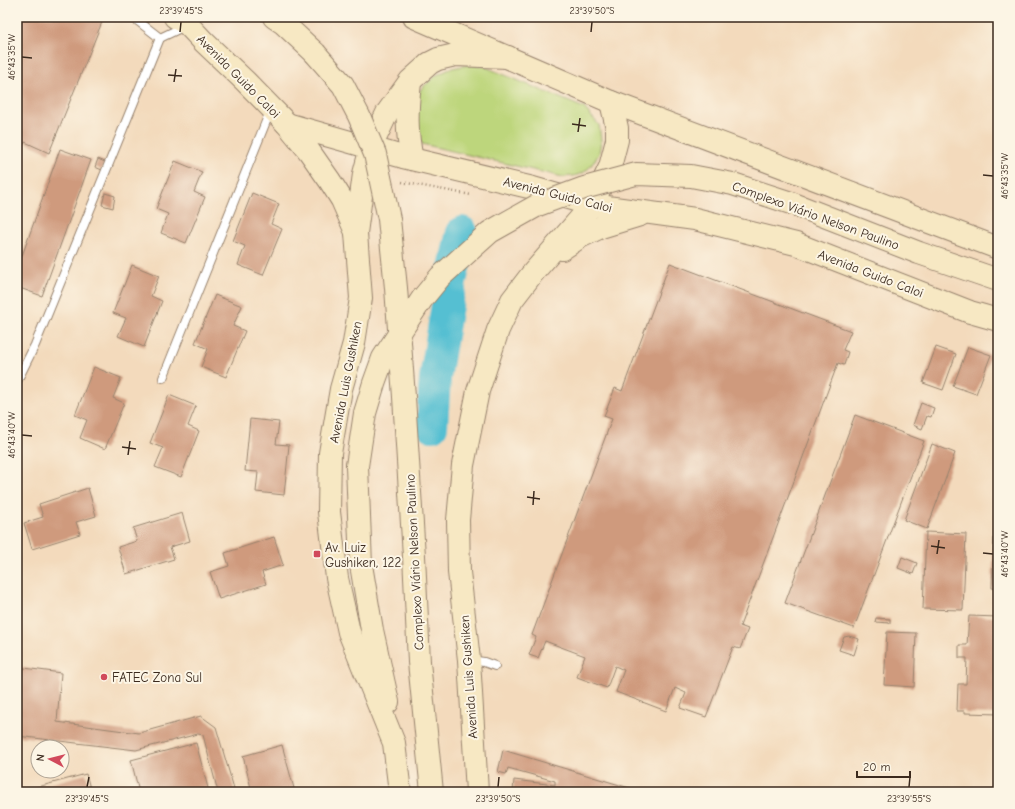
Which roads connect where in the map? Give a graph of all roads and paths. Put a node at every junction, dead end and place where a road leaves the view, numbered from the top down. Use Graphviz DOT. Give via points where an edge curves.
graph roads {
  1 [pos="131,17"];
  2 [pos="274,17"];
  3 [pos="414,17"];
  4 [pos="181,21"];
  5 [pos="160,38"];
  6 [pos="508,57"];
  7 [pos="410,81"];
  8 [pos="611,102"];
  9 [pos="271,108"];
  10 [pos="286,124"];
  11 [pos="371,147"];
  12 [pos="412,159"];
  13 [pos="592,205"];
  14 [pos="646,213"];
  15 [pos="356,233"];
  16 [pos="998,248"];
  17 [pos="532,274"];
  18 [pos="998,280"];
  19 [pos="998,320"];
  20 [pos="163,378"];
  21 [pos="17,381"];
  22 [pos="469,660"];
  23 [pos="495,666"];
  24 [pos="394,743"];
  25 [pos="400,792"];
  26 [pos="432,792"];
  27 [pos="477,792"];
  1 -- 5 [label="lane"];
  2 -- 26 [label="main road, Complexo Viário Nelson Paulino, bridge" via="315,53 343,85 375,154 389,219 404,397 419,662"];
  3 -- 6 [label="main road"];
  4 -- 5 [label="lane"];
  4 -- 9 [label="main road, Avenida Guido Caloi"];
  5 -- 21 [label="lane" via="38,338"];
  6 -- 7 [label="main road, Avenida Luis Gushiken" via="445,57 430,63"];
  6 -- 8 [label="main road"];
  7 -- 11 [label="main road, Avenida Luis Gushiken" via="388,113"];
  7 -- 12 [label="main road" via="407,126"];
  8 -- 13 [label="main road, Avenida Luis Gushiken" via="617,140 610,167"];
  8 -- 16 [label="main road"];
  9 -- 10 [label="main road, Avenida Guido Caloi"];
  9 -- 20 [label="lane"];
  10 -- 11 [label="main road, Avenida Guido Caloi"];
  10 -- 15 [label="main road" via="330,181 342,200"];
  11 -- 12 [label="main road, Avenida Guido Caloi"];
  11 -- 15 [label="main road, Avenida Luis Gushiken" via="364,174"];
  12 -- 13 [label="main road, Avenida Guido Caloi"];
  13 -- 14 [label="main road, Avenida Guido Caloi"];
  13 -- 17 [label="main road, Avenida Luis Gushiken"];
  14 -- 17 [label="main road" via="600,227 580,237"];
  14 -- 19 [label="main road, Avenida Guido Caloi" via="695,219 796,244 970,312"];
  15 -- 24 [label="main road, Avenida Luis Gushiken" via="361,298 330,453 329,512 337,578 349,632"];
  17 -- 22 [label="main road, Avenida Luis Gushiken" via="512,300 498,330 478,391 463,465 458,520 459,572"];
  18 -- 24 [label="main road, Complexo Viário Nelson Paulino, bridge" via="919,253 791,203 733,184 691,176 636,174 584,188 538,204 490,232 440,277 422,299 383,358 365,413 357,466 361,565 372,630 390,709"];
  22 -- 23 [label="lane"];
  22 -- 27 [label="main road, Avenida Luis Gushiken"];
  24 -- 25 [label="main road, Avenida Luis Gushiken"];
}
